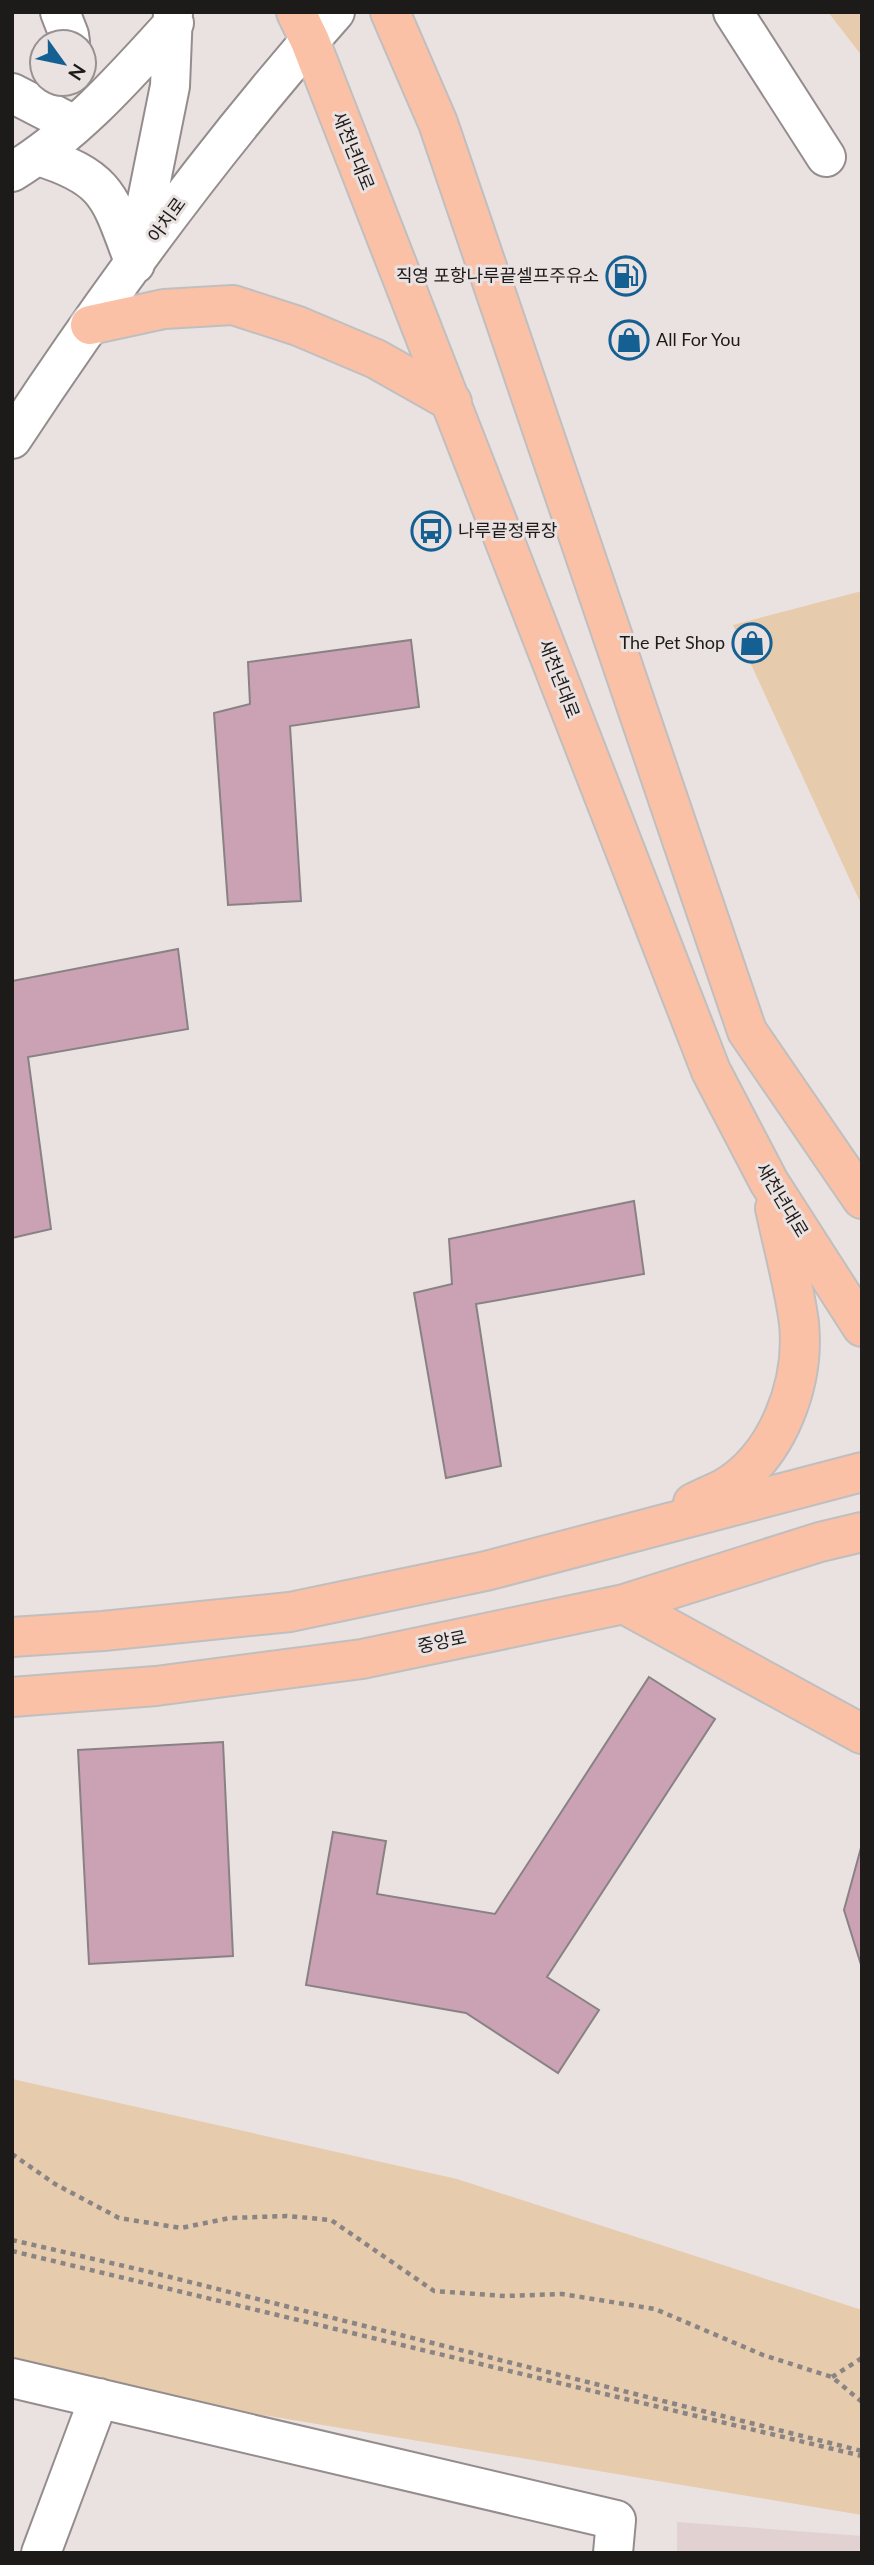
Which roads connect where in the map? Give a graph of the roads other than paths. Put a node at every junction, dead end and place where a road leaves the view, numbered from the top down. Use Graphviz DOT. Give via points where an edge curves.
graph roads {
  1 [pos="335,12"];
  2 [pos="390,12"];
  3 [pos="733,12"];
  4 [pos="174,18"];
  5 [pos="303,27"];
  6 [pos="12,93"];
  7 [pos="73,98"];
  8 [pos="74,125"];
  9 [pos="826,157"];
  10 [pos="25,164"];
  11 [pos="135,264"];
  12 [pos="90,325"];
  13 [pos="452,402"];
  14 [pos="12,439"];
  15 [pos="769,1182"];
  16 [pos="856,1187"];
  17 [pos="862,1327"];
  18 [pos="862,1472"];
  19 [pos="862,1532"];
  20 [pos="610,1540"];
  21 [pos="624,1604"];
  22 [pos="12,1637"];
  23 [pos="12,1697"];
  24 [pos="862,1734"];
  25 [pos="12,2378"];
  26 [pos="99,2398"];
  27 [pos="41,2553"];
  28 [pos="613,2553"];
  1 -- 5 [label="street, 아치로"];
  2 -- 16 [label="main road" via="438,123 747,1031"];
  3 -- 9 [label="street"];
  4 -- 8 [label="street" via="123,80"];
  4 -- 11 [label="street" via="170,86"];
  5 -- 11 [label="street, 아치로"];
  5 -- 13 [label="main road, 새천년대로"];
  6 -- 8 [label="street"];
  7 -- 8 [label="street"];
  8 -- 10 [label="street"];
  10 -- 11 [label="street" via="68,165 99,185 114,207"];
  11 -- 12 [label="street, 아치로"];
  12 -- 13 [label="main road" via="164,309 233,304 376,359"];
  12 -- 14 [label="street, 아치로"];
  13 -- 15 [label="main road, 새천년대로" via="711,1071"];
  15 -- 17 [label="main road, 새천년대로"];
  15 -- 20 [label="main road" via="799,1322 800,1353 785,1416 770,1443 725,1488"];
  18 -- 20 [label="main road"];
  19 -- 21 [label="main road, 중앙로"];
  20 -- 22 [label="main road" via="290,1612"];
  21 -- 23 [label="main road, 중앙로" via="362,1659 156,1686"];
  21 -- 24 [label="main road"];
  25 -- 26 [label="street"];
  26 -- 27 [label="street"];
  26 -- 28 [label="street" via="616,2520"];
}
